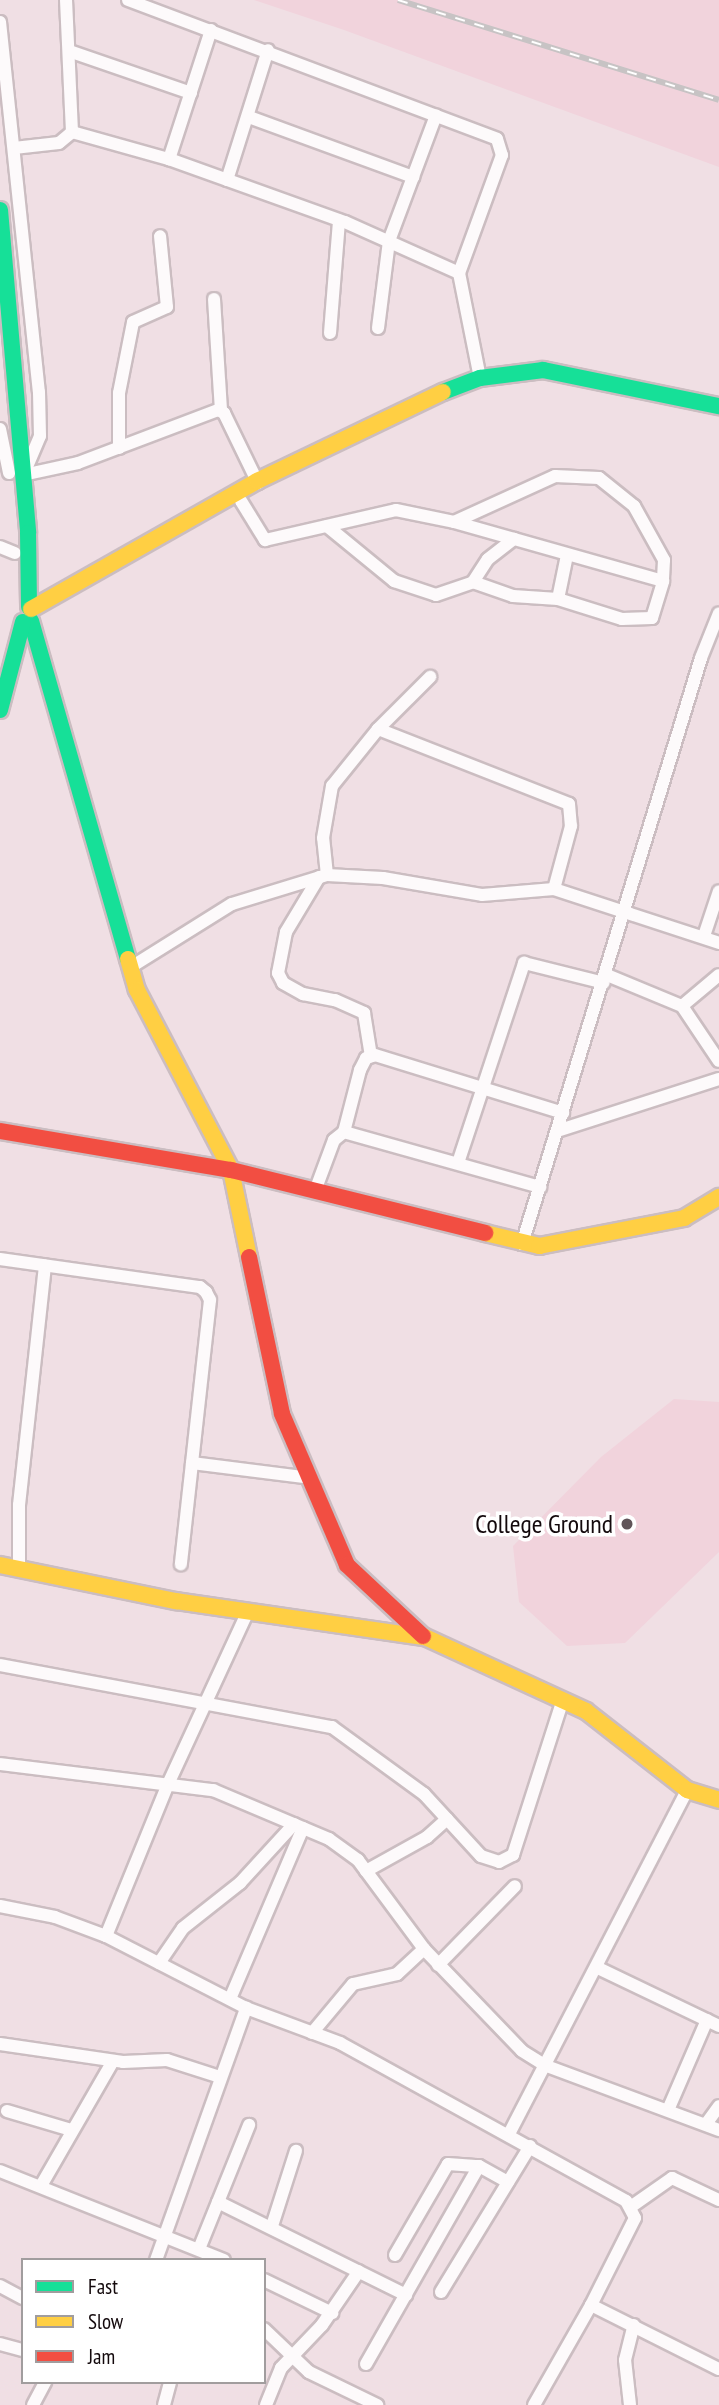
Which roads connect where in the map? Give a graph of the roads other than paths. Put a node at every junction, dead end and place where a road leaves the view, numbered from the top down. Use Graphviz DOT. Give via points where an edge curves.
graph roads {
  1 [pos="66,0"];
  2 [pos="128,0"];
  3 [pos="0,22"];
  4 [pos="211,30"];
  5 [pos="268,50"];
  6 [pos="69,51"];
  7 [pos="191,93"];
  8 [pos="436,115"];
  9 [pos="249,117"];
  10 [pos="72,132"];
  11 [pos="14,148"];
  12 [pos="169,159"];
  13 [pos="413,177"];
  14 [pos="227,180"];
  15 [pos="0,210"];
  16 [pos="339,220"];
  17 [pos="160,236"];
  18 [pos="389,241"];
  19 [pos="458,273"];
  20 [pos="214,299"];
  21 [pos="378,328"];
  22 [pos="330,333"];
  23 [pos="0,355"];
  24 [pos="480,378"];
  25 [pos="719,406"];
  26 [pos="221,411"];
  27 [pos="719,416"];
  28 [pos="0,429"];
  29 [pos="119,448"];
  30 [pos="16,474"];
  31 [pos="259,486"];
  32 [pos="242,501"];
  33 [pos="454,522"];
  34 [pos="327,526"];
  35 [pos="514,540"];
  36 [pos="7,550"];
  37 [pos="567,555"];
  38 [pos="663,581"];
  39 [pos="472,582"];
  40 [pos="558,599"];
  41 [pos="719,613"];
  42 [pos="28,614"];
  43 [pos="430,677"];
  44 [pos="0,710"];
  45 [pos="378,729"];
  46 [pos="323,876"];
  47 [pos="554,889"];
  48 [pos="719,891"];
  49 [pos="626,911"];
  50 [pos="704,936"];
  51 [pos="719,943"];
  52 [pos="131,967"];
  53 [pos="719,975"];
  54 [pos="605,979"];
  55 [pos="682,1006"];
  56 [pos="371,1056"];
  57 [pos="719,1061"];
  58 [pos="719,1079"];
  59 [pos="481,1089"];
  60 [pos="563,1113"];
  61 [pos="0,1131"];
  62 [pos="557,1131"];
  63 [pos="344,1132"];
  64 [pos="458,1163"];
  65 [pos="231,1170"];
  66 [pos="540,1188"];
  67 [pos="315,1191"];
  68 [pos="719,1197"];
  69 [pos="522,1244"];
  70 [pos="0,1259"];
  71 [pos="45,1265"];
  72 [pos="192,1463"];
  73 [pos="310,1478"];
  74 [pos="181,1564"];
  75 [pos="0,1565"];
  76 [pos="19,1567"];
  77 [pos="247,1613"];
  78 [pos="424,1637"];
  79 [pos="0,1665"];
  80 [pos="563,1699"];
  81 [pos="204,1704"];
  82 [pos="0,1765"];
  83 [pos="170,1782"];
  84 [pos="687,1790"];
  85 [pos="719,1800"];
  86 [pos="447,1819"];
  87 [pos="299,1826"];
  88 [pos="366,1871"];
  89 [pos="515,1886"];
  90 [pos="0,1906"];
  91 [pos="106,1936"];
  92 [pos="424,1949"];
  93 [pos="159,1963"];
  94 [pos="438,1965"];
  95 [pos="598,1968"];
  96 [pos="230,1999"];
  97 [pos="246,2008"];
  98 [pos="713,2023"];
  99 [pos="312,2033"];
  100 [pos="0,2045"];
  101 [pos="113,2061"];
  102 [pos="544,2065"];
  103 [pos="220,2077"];
  104 [pos="719,2106"];
  105 [pos="668,2110"];
  106 [pos="7,2111"];
  107 [pos="706,2124"];
  108 [pos="249,2125"];
  109 [pos="71,2130"];
  110 [pos="719,2130"];
  111 [pos="509,2134"];
  112 [pos="530,2146"];
  113 [pos="296,2151"];
  114 [pos="479,2166"];
  115 [pos="0,2171"];
  116 [pos="508,2182"];
  117 [pos="42,2184"];
  118 [pos="719,2200"];
  119 [pos="218,2202"];
  120 [pos="632,2206"];
  121 [pos="272,2226"];
  122 [pos="163,2234"];
  123 [pos="199,2249"];
  124 [pos="395,2255"];
  125 [pos="157,2258"];
  126 [pos="219,2258"];
  127 [pos="359,2271"];
  128 [pos="266,2281"];
  129 [pos="0,2286"];
  130 [pos="442,2292"];
  131 [pos="406,2295"];
  132 [pos="21,2297"];
  133 [pos="592,2305"];
  134 [pos="332,2313"];
  135 [pos="634,2325"];
  136 [pos="266,2331"];
  137 [pos="0,2344"];
  138 [pos="21,2349"];
  139 [pos="290,2357"];
  140 [pos="366,2364"];
  141 [pos="719,2369"];
  142 [pos="44,2384"];
  143 [pos="169,2384"];
  144 [pos="33,2405"];
  145 [pos="164,2405"];
  146 [pos="266,2405"];
  147 [pos="377,2405"];
  148 [pos="534,2405"];
  149 [pos="630,2405"];
  1 -- 6 [label="street"];
  2 -- 4 [label="street"];
  3 -- 11 [label="street"];
  4 -- 5 [label="street"];
  4 -- 7 [label="street"];
  5 -- 8 [label="street"];
  5 -- 9 [label="street"];
  6 -- 7 [label="street"];
  6 -- 10 [label="street"];
  7 -- 12 [label="street"];
  8 -- 13 [label="street"];
  8 -- 19 [label="street" via="497,139 503,150"];
  9 -- 13 [label="street"];
  9 -- 14 [label="street"];
  10 -- 11 [label="street" via="59,143"];
  10 -- 12 [label="street"];
  11 -- 30 [label="street" via="40,403 40,436"];
  12 -- 14 [label="street"];
  13 -- 18 [label="street"];
  14 -- 16 [label="street"];
  15 -- 30 [label="main road"];
  16 -- 18 [label="street"];
  16 -- 22 [label="street"];
  17 -- 29 [label="street" via="167,307 133,322 119,393"];
  18 -- 19 [label="street"];
  18 -- 21 [label="street"];
  19 -- 24 [label="street"];
  20 -- 26 [label="street"];
  23 -- 30 [label="main road"];
  24 -- 25 [label="main road" via="543,370"];
  24 -- 31 [label="main road" via="433,395"];
  26 -- 29 [label="street"];
  26 -- 31 [label="street"];
  27 -- 31 [label="main road" via="554,382 482,387 435,403"];
  28 -- 30 [label="street"];
  29 -- 30 [label="street" via="78,463"];
  30 -- 36 [label="main road"];
  30 -- 42 [label="main road"];
  31 -- 32 [label="main road"];
  31 -- 42 [label="main road"];
  32 -- 34 [label="street" via="265,540"];
  32 -- 42 [label="main road"];
  33 -- 34 [label="street" via="396,510"];
  33 -- 35 [label="street"];
  33 -- 38 [label="street" via="555,476 599,478 634,506 664,560"];
  34 -- 39 [label="street" via="394,581 436,595"];
  35 -- 37 [label="street"];
  35 -- 39 [label="street" via="488,559"];
  36 -- 42 [label="main road"];
  37 -- 38 [label="street"];
  37 -- 40 [label="street"];
  38 -- 40 [label="street" via="652,618 622,618"];
  39 -- 40 [label="street" via="513,596"];
  41 -- 49 [label="street" via="701,658"];
  42 -- 44 [label="main road"];
  42 -- 52 [label="main road"];
  43 -- 45 [label="street"];
  45 -- 46 [label="street" via="332,786 323,838"];
  45 -- 47 [label="street" via="569,804 571,826"];
  46 -- 47 [label="street" via="383,877 482,895"];
  46 -- 52 [label="street" via="232,904"];
  46 -- 56 [label="street" via="286,932 278,973 283,983 303,994 335,1000 364,1013"];
  47 -- 49 [label="street"];
  48 -- 50 [label="street"];
  49 -- 50 [label="street"];
  49 -- 54 [label="street"];
  50 -- 51 [label="street"];
  52 -- 65 [label="main road" via="136,990"];
  53 -- 55 [label="street"];
  54 -- 55 [label="street"];
  54 -- 59 [label="street" via="524,963"];
  54 -- 60 [label="street"];
  55 -- 57 [label="street"];
  56 -- 59 [label="street"];
  56 -- 63 [label="street" via="360,1070"];
  58 -- 62 [label="street"];
  59 -- 60 [label="street"];
  59 -- 64 [label="street"];
  60 -- 62 [label="street"];
  61 -- 65 [label="main road"];
  62 -- 66 [label="street"];
  63 -- 64 [label="street"];
  63 -- 67 [label="street" via="334,1140"];
  64 -- 66 [label="street"];
  65 -- 67 [label="main road"];
  65 -- 73 [label="main road" via="282,1414"];
  66 -- 69 [label="street"];
  67 -- 69 [label="main road"];
  68 -- 69 [label="main road" via="684,1217 540,1247"];
  70 -- 71 [label="street"];
  71 -- 72 [label="street" via="200,1287 206,1292 210,1300"];
  71 -- 76 [label="street" via="19,1505"];
  72 -- 73 [label="street"];
  72 -- 74 [label="street"];
  73 -- 78 [label="main road" via="347,1565"];
  75 -- 76 [label="main road"];
  76 -- 77 [label="main road"];
  77 -- 78 [label="main road"];
  77 -- 81 [label="street"];
  78 -- 80 [label="main road"];
  79 -- 81 [label="street"];
  80 -- 84 [label="main road" via="586,1711"];
  80 -- 86 [label="street" via="513,1855 499,1862 481,1856"];
  81 -- 83 [label="street"];
  81 -- 86 [label="street" via="340,1730 424,1794"];
  82 -- 83 [label="street"];
  83 -- 87 [label="street" via="246,1801"];
  83 -- 91 [label="street"];
  84 -- 85 [label="main road"];
  84 -- 95 [label="street"];
  86 -- 88 [label="street" via="427,1837"];
  87 -- 88 [label="street" via="344,1847"];
  87 -- 93 [label="street" via="240,1883 183,1928"];
  87 -- 96 [label="street"];
  88 -- 92 [label="street"];
  89 -- 94 [label="street"];
  90 -- 91 [label="street" via="55,1917"];
  91 -- 93 [label="street"];
  92 -- 94 [label="street"];
  92 -- 99 [label="street" via="397,1974 353,1984"];
  93 -- 96 [label="street"];
  94 -- 102 [label="street" via="505,2037"];
  95 -- 98 [label="street"];
  95 -- 102 [label="street"];
  96 -- 97 [label="street"];
  97 -- 99 [label="street"];
  97 -- 103 [label="street"];
  98 -- 105 [label="street"];
  99 -- 111 [label="street"];
  100 -- 101 [label="street"];
  101 -- 103 [label="street" via="167,2060"];
  101 -- 109 [label="street"];
  102 -- 105 [label="street"];
  102 -- 111 [label="street"];
  103 -- 122 [label="street"];
  104 -- 107 [label="street"];
  105 -- 107 [label="street"];
  106 -- 109 [label="street"];
  107 -- 110 [label="street"];
  108 -- 119 [label="street"];
  109 -- 117 [label="street"];
  111 -- 112 [label="street"];
  112 -- 116 [label="street"];
  112 -- 120 [label="street"];
  113 -- 121 [label="street"];
  114 -- 116 [label="street"];
  114 -- 124 [label="street" via="453,2162 444,2169"];
  114 -- 131 [label="street"];
  115 -- 117 [label="street"];
  116 -- 130 [label="street"];
  117 -- 122 [label="street"];
  118 -- 120 [label="street" via="672,2178"];
  119 -- 121 [label="street"];
  119 -- 123 [label="street"];
  120 -- 133 [label="street" via="631,2228"];
  121 -- 127 [label="street"];
  122 -- 123 [label="street"];
  122 -- 125 [label="street"];
  123 -- 126 [label="street"];
  127 -- 131 [label="street"];
  127 -- 134 [label="street"];
  128 -- 134 [label="street"];
  129 -- 132 [label="street"];
  131 -- 140 [label="street"];
  133 -- 135 [label="street"];
  133 -- 148 [label="street"];
  134 -- 139 [label="street"];
  135 -- 141 [label="street"];
  135 -- 149 [label="street" via="625,2360"];
  136 -- 139 [label="street"];
  137 -- 138 [label="street"];
  139 -- 146 [label="street" via="275,2379"];
  139 -- 147 [label="street" via="322,2380"];
  142 -- 144 [label="street"];
  143 -- 145 [label="street"];
}
